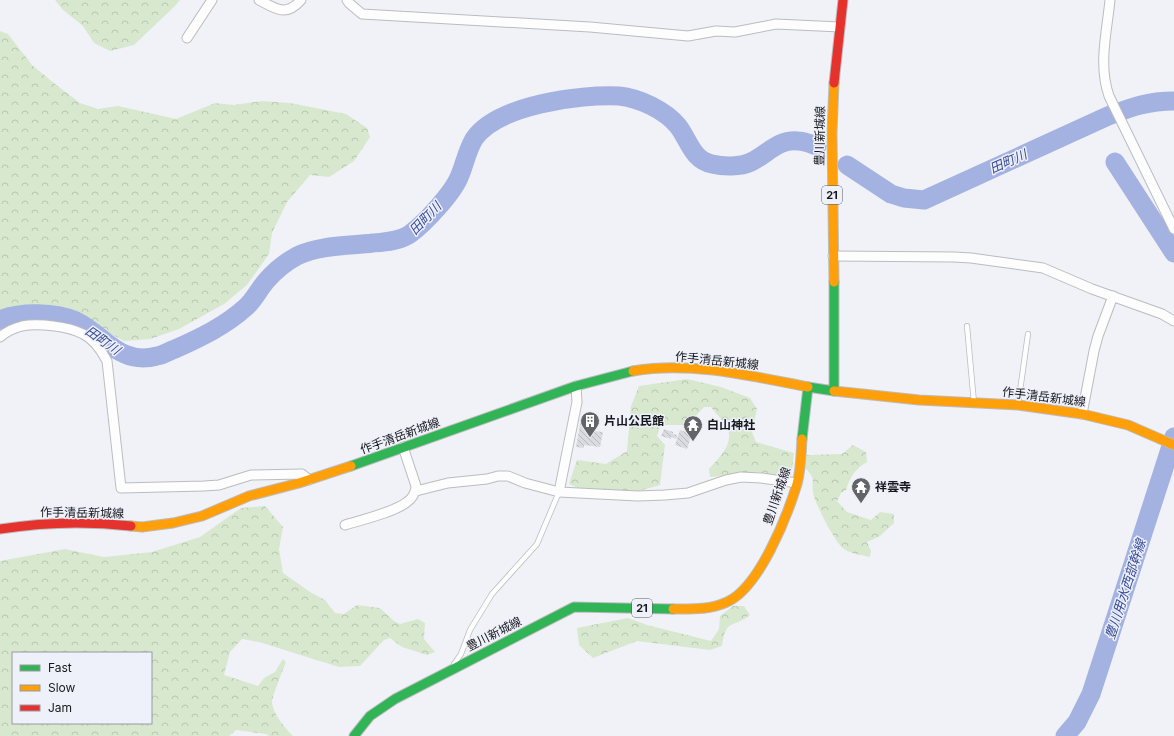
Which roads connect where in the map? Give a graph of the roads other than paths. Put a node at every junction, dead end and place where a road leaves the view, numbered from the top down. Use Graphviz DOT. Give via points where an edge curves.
graph roads {
  1 [pos="212,0"];
  2 [pos="259,0"];
  3 [pos="301,0"];
  4 [pos="347,0"];
  5 [pos="843,0"];
  6 [pos="1110,0"];
  7 [pos="840,27"];
  8 [pos="187,38"];
  9 [pos="1174,229"];
  10 [pos="833,256"];
  11 [pos="1113,296"];
  12 [pos="1174,321"];
  13 [pos="967,326"];
  14 [pos="1028,334"];
  15 [pos="0,337"];
  16 [pos="576,386"];
  17 [pos="808,387"];
  18 [pos="834,391"];
  19 [pos="974,403"];
  20 [pos="1018,405"];
  21 [pos="1082,414"];
  22 [pos="1174,445"];
  23 [pos="403,447"];
  24 [pos="309,480"];
  25 [pos="797,483"];
  26 [pos="416,491"];
  27 [pos="559,492"];
  28 [pos="345,525"];
  29 [pos="0,528"];
  30 [pos="448,671"];
  31 [pos="354,736"];
  1 -- 8 [label="street"];
  2 -- 3 [label="street" via="276,10 289,10"];
  4 -- 7 [label="street" via="362,14 590,27 688,36 716,31 735,32 776,24"];
  5 -- 7 [label="main road, 豊川新城線 / 21"];
  6 -- 9 [label="street" via="1103,66 1105,84"];
  7 -- 10 [label="main road, 豊川新城線 / 21" via="833,89"];
  10 -- 11 [label="street" via="954,257 1043,268"];
  10 -- 18 [label="main road, 豊川新城線 / 21"];
  11 -- 12 [label="street"];
  11 -- 21 [label="street" via="1098,336"];
  13 -- 19 [label="lane"];
  14 -- 20 [label="lane"];
  15 -- 24 [label="street" via="21,326 68,328 84,334 101,350 107,361 121,488 219,485 251,475 302,474"];
  16 -- 17 [label="main road, 作手清岳新城線" via="639,370 666,368 732,373"];
  16 -- 23 [label="main road, 作手清岳新城線"];
  16 -- 27 [label="street" via="577,402"];
  17 -- 18 [label="main road"];
  17 -- 25 [label="main road, 豊川新城線 / 21"];
  18 -- 19 [label="main road, 作手清岳新城線"];
  19 -- 20 [label="main road, 作手清岳新城線"];
  20 -- 21 [label="main road, 作手清岳新城線"];
  21 -- 22 [label="main road, 作手清岳新城線" via="1128,425"];
  23 -- 24 [label="main road, 作手清岳新城線"];
  23 -- 26 [label="street"];
  24 -- 29 [label="main road, 作手清岳新城線" via="249,496 202,516 173,523 142,527 66,523"];
  25 -- 27 [label="street" via="741,478 726,480 688,493 665,496"];
  25 -- 30 [label="main road, 豊川新城線 / 21" via="769,553 755,577 742,592 728,602 696,609 574,607"];
  26 -- 27 [label="street" via="448,483 508,476 525,484"];
  26 -- 28 [label="street" via="407,502"];
  27 -- 30 [label="lane" via="537,544 492,594 470,630 461,654"];
  30 -- 31 [label="main road, 豊川新城線 / 21" via="395,699 370,716"];
}
